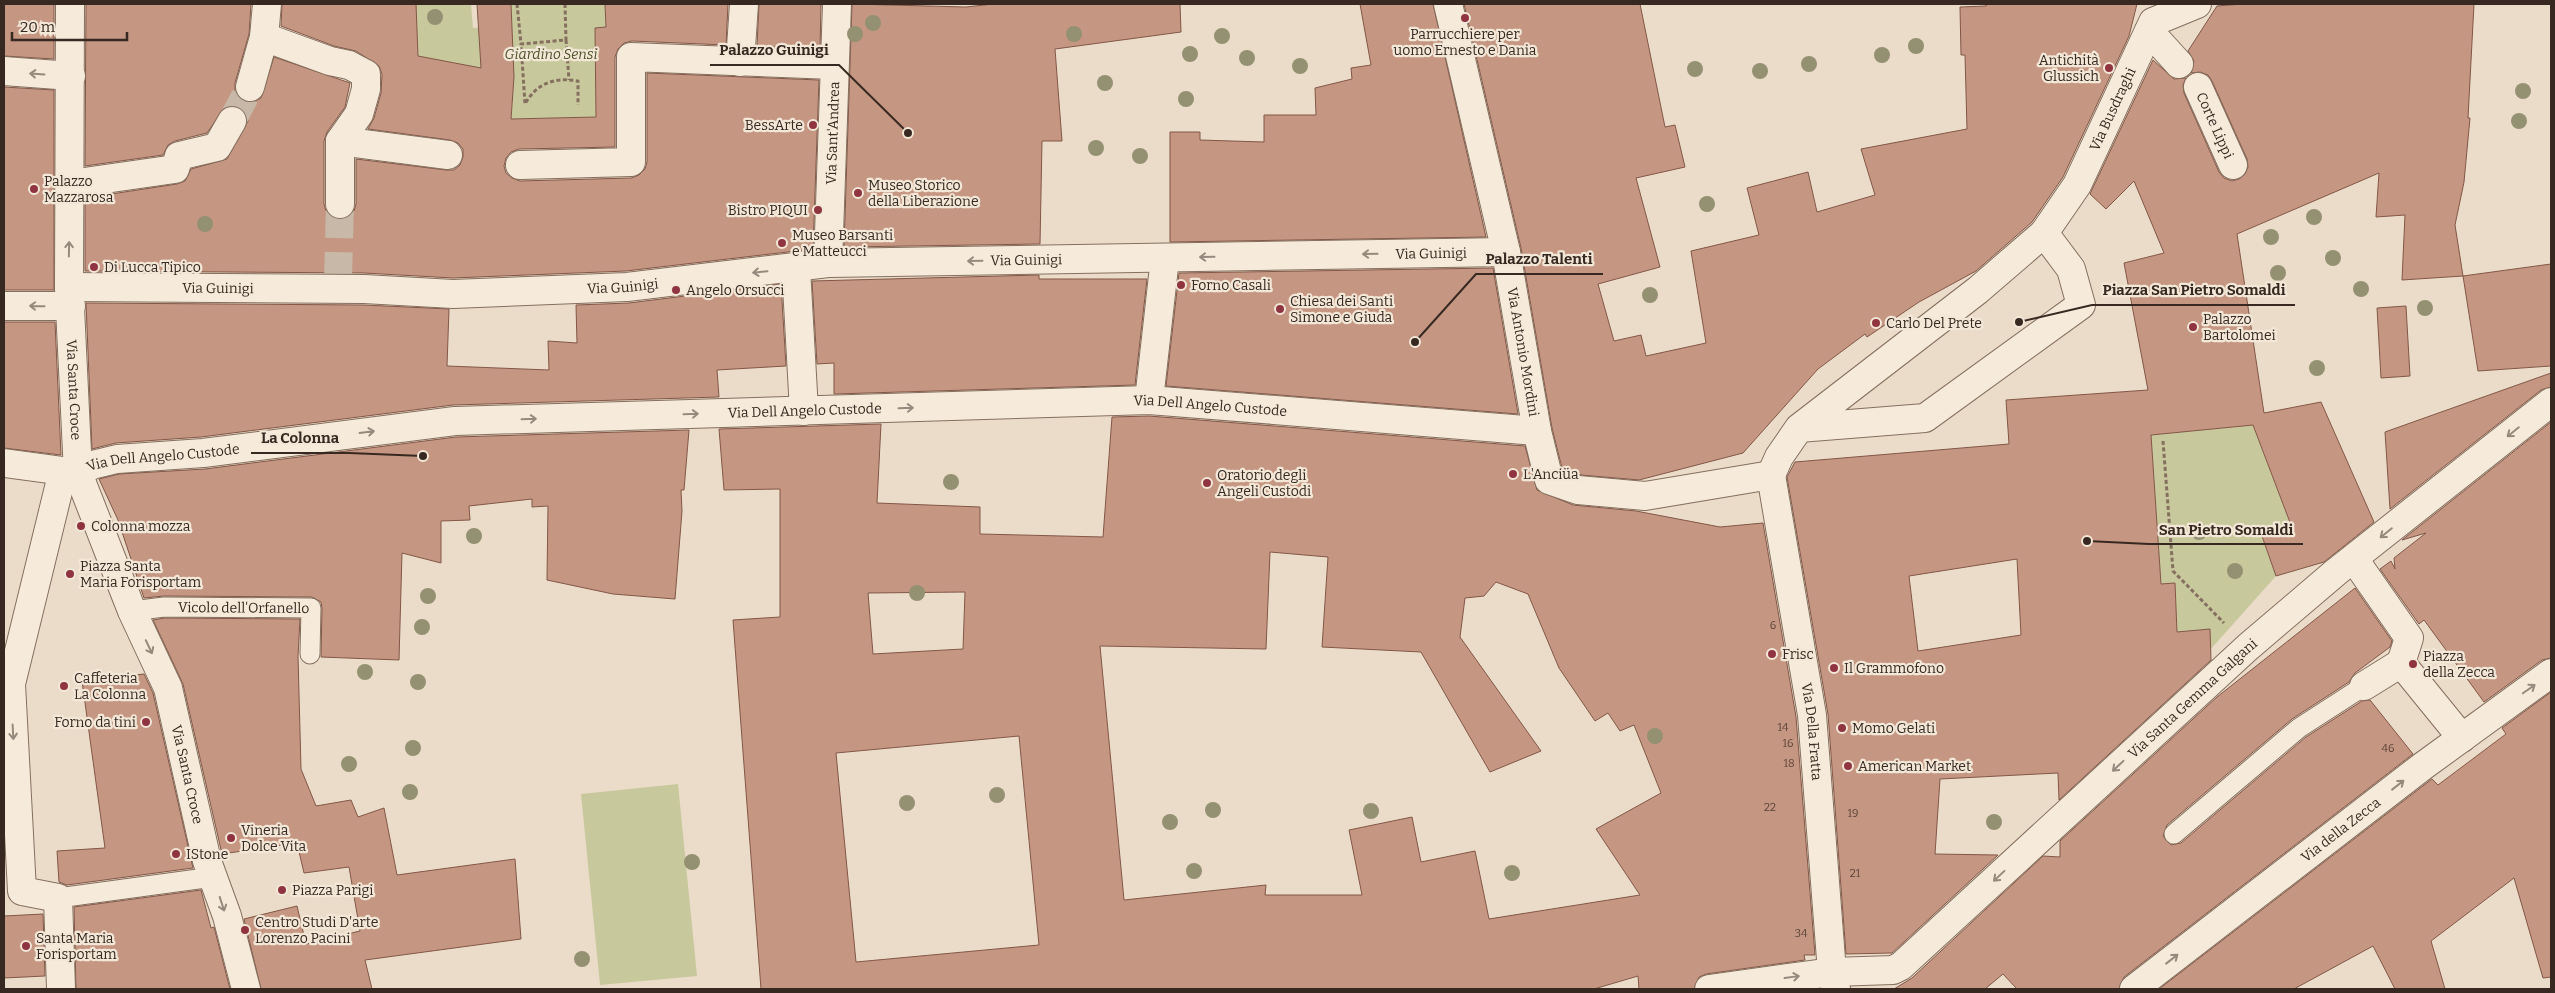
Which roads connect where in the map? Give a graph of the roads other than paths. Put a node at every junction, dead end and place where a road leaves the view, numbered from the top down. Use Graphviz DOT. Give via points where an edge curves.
graph roads {
  1 [pos="70,4"];
  2 [pos="267,4"];
  3 [pos="744,4"];
  4 [pos="837,4"];
  5 [pos="1448,4"];
  6 [pos="2197,4"];
  7 [pos="2151,19"];
  8 [pos="264,36"];
  9 [pos="740,62"];
  10 [pos="2179,64"];
  11 [pos="833,65"];
  12 [pos="4,71"];
  13 [pos="71,76"];
  14 [pos="250,87"];
  15 [pos="2198,87"];
  16 [pos="232,121"];
  17 [pos="340,142"];
  18 [pos="448,155"];
  19 [pos="520,165"];
  20 [pos="2233,165"];
  21 [pos="70,184"];
  22 [pos="340,204"];
  23 [pos="2044,233"];
  24 [pos="1506,252"];
  25 [pos="1165,258"];
  26 [pos="828,263"];
  27 [pos="796,268"];
  28 [pos="70,296"];
  29 [pos="4,306"];
  30 [pos="1149,400"];
  31 [pos="2551,402"];
  32 [pos="804,411"];
  33 [pos="1800,428"];
  34 [pos="1537,431"];
  35 [pos="4,463"];
  36 [pos="70,472"];
  37 [pos="1771,475"];
  38 [pos="2354,559"];
  39 [pos="132,611"];
  40 [pos="310,654"];
  41 [pos="2401,663"];
  42 [pos="2551,673"];
  43 [pos="2364,686"];
  44 [pos="2462,738"];
  45 [pos="2174,834"];
  46 [pos="213,877"];
  47 [pos="58,898"];
  48 [pos="1834,981"];
  49 [pos="61,989"];
  50 [pos="246,989"];
  51 [pos="1709,989"];
  52 [pos="2134,989"];
  1 -- 13 [label="street, Via Santa Croce"];
  2 -- 8 [label="street"];
  3 -- 9 [label="street"];
  4 -- 11 [label="street, Via Sant'Andrea"];
  5 -- 24 [label="street, Via Antonio Mordini"];
  6 -- 7 [label="street"];
  7 -- 10 [label="street"];
  7 -- 23 [label="street, Via Busdraghi" via="2077,185"];
  8 -- 14 [label="street"];
  8 -- 17 [label="street" via="330,61 350,65 366,74 366,89 359,114"];
  9 -- 11 [label="street"];
  9 -- 19 [label="street" via="631,57 631,162"];
  11 -- 26 [label="street, Via Sant'Andrea"];
  13 -- 12 [label="street, one-way"];
  13 -- 21 [label="street, Via Santa Croce"];
  15 -- 20 [label="street, Corte Lippi"];
  16 -- 21 [label="street" via="217,147 179,156 176,169"];
  17 -- 18 [label="street"];
  17 -- 22 [label="street"];
  28 -- 21 [label="street, Via Santa Croce, one-way"];
  23 -- 33 [label="street, Via Busdraghi" via="1978,290"];
  23 -- 33 [label="street" via="2071,269 2081,305 1925,418"];
  24 -- 25 [label="street, Via Guinigi, one-way"];
  24 -- 34 [label="street, Via Antonio Mordini"];
  25 -- 26 [label="street, Via Guinigi, one-way"];
  25 -- 30 [label="street"];
  26 -- 27 [label="street, Via Guinigi"];
  27 -- 28 [label="street, Via Guinigi, one-way" via="627,287 453,294 339,285"];
  27 -- 32 [label="street"];
  28 -- 29 [label="street, Via Guinigi, one-way"];
  28 -- 36 [label="street, Via Santa Croce"];
  32 -- 30 [label="street, Via Dell Angelo Custode, one-way"];
  30 -- 34 [label="street, Via Dell Angelo Custode"];
  31 -- 38 [label="street, Via Santa Gemma Galgani, one-way"];
  36 -- 32 [label="street, Via Dell Angelo Custode, one-way" via="117,459 203,453 455,421"];
  33 -- 37 [label="street, Via Busdraghi"];
  34 -- 37 [label="street, Via Antonio Mordini" via="1549,480 1578,490 1645,496"];
  35 -- 36 [label="street"];
  36 -- 39 [label="street, Via Santa Croce"];
  36 -- 47 [label="street, one-way" via="11,684 22,891"];
  37 -- 48 [label="street, Via Della Fratta" via="1812,715"];
  38 -- 41 [label="street" via="2410,638"];
  38 -- 48 [label="street, Via Santa Gemma Galgani, one-way" via="2248,647 1901,966"];
  39 -- 40 [label="lane, Vicolo dell'Orfanello" via="164,607 310,608"];
  39 -- 46 [label="street, Via Santa Croce, one-way" via="168,688"];
  41 -- 43 [label="street"];
  41 -- 44 [label="street"];
  44 -- 42 [label="street, Via della Zecca, one-way"];
  43 -- 45 [label="lane" via="2299,728"];
  52 -- 44 [label="street, Via della Zecca, one-way"];
  46 -- 47 [label="lane"];
  46 -- 50 [label="street, Via Santa Croce, one-way"];
  47 -- 49 [label="street"];
  51 -- 48 [label="street, Via Santa Gemma Galgani, one-way"];
}
